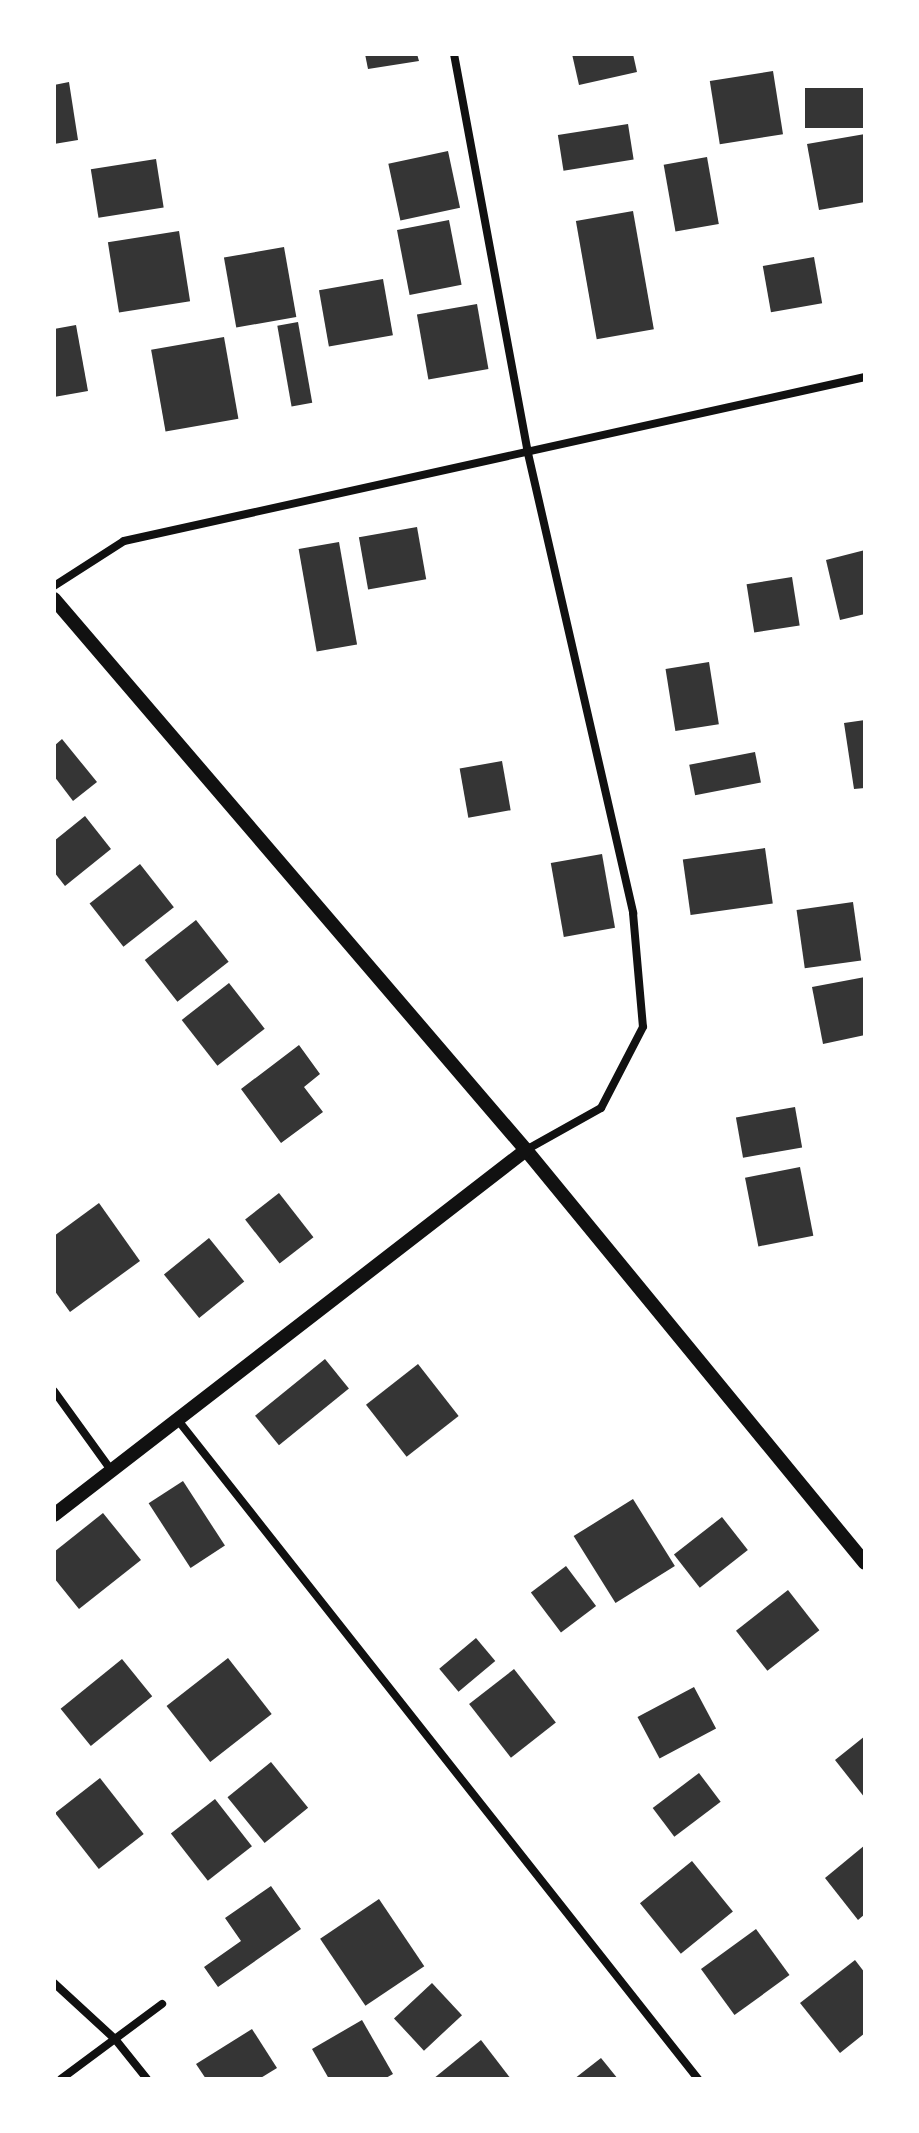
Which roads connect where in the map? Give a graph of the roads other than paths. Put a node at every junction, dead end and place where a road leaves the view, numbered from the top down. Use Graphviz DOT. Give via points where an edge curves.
graph roads {
  1 [pos="454,54"];
  2 [pos="865,377"];
  3 [pos="527,449"];
  4 [pos="54,586"];
  5 [pos="54,599"];
  6 [pos="526,1150"];
  7 [pos="54,1391"];
  8 [pos="177,1419"];
  9 [pos="111,1470"];
  10 [pos="54,1515"];
  11 [pos="865,1563"];
  12 [pos="54,1983"];
  13 [pos="162,2004"];
  14 [pos="115,2039"];
  15 [pos="61,2079"];
  16 [pos="147,2079"];
  17 [pos="698,2079"];
  1 -- 3 [label="street"];
  2 -- 3 [label="street"];
  3 -- 4 [label="street" via="124,541"];
  3 -- 6 [label="street" via="633,913 643,1027 601,1108"];
  5 -- 6 [label="street"];
  6 -- 8 [label="street"];
  6 -- 11 [label="street"];
  7 -- 9 [label="street"];
  8 -- 9 [label="street"];
  8 -- 17 [label="street"];
  9 -- 10 [label="street"];
  12 -- 14 [label="street"];
  13 -- 14 [label="street"];
  14 -- 15 [label="street"];
  14 -- 16 [label="street"];
}
